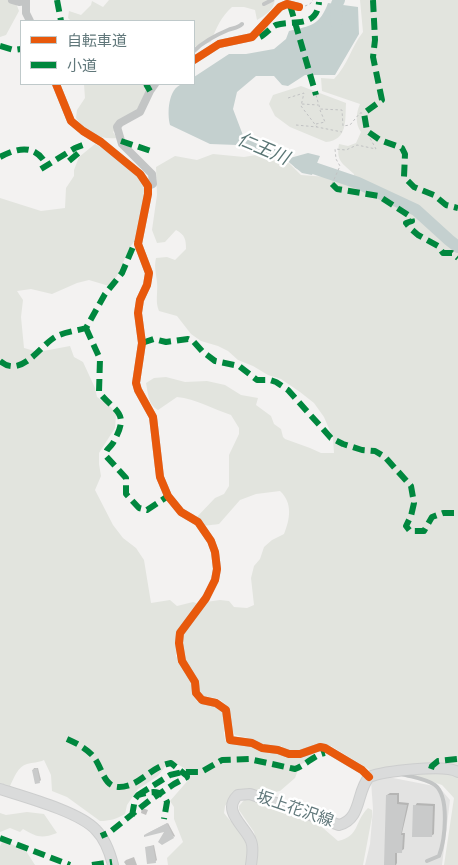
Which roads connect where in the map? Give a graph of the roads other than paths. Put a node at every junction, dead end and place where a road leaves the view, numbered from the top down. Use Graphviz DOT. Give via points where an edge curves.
graph roads {
  1 [pos="12,0"];
  2 [pos="272,0"];
  3 [pos="26,1"];
  4 [pos="285,2"];
  5 [pos="264,4"];
  6 [pos="299,7"];
  7 [pos="30,20"];
  8 [pos="242,24"];
  9 [pos="195,50"];
  10 [pos="195,59"];
  11 [pos="56,85"];
  12 [pos="154,85"];
  13 [pos="148,186"];
  14 [pos="392,772"];
  15 [pos="458,772"];
  16 [pos="369,777"];
  17 [pos="0,789"];
  18 [pos="427,861"];
  19 [pos="113,865"];
  20 [pos="251,865"];
  1 -- 3 [label="street"];
  2 -- 5 [label="lane"];
  3 -- 7 [label="street"];
  4 -- 6 [label="street"];
  4 -- 10 [label="street" via="252,37 219,44"];
  8 -- 9 [label="lane"];
  11 -- 13 [label="street" via="71,121 128,163"];
  12 -- 13 [label="street" via="140,112 117,127 122,144 152,174 153,184"];
  13 -- 16 [label="street" via="138,244 149,273 138,313 142,343 136,383 153,417 160,477 168,496 181,512 198,522 211,541 217,569 206,598 180,633 182,661 196,682 196,693 202,700 216,703 226,710 230,740 289,754 325,748"];
  14 -- 15 [label="main road" via="447,769"];
  14 -- 16 [label="main road"];
  14 -- 18 [label="lane" via="433,784 442,796 445,817 442,848 439,856"];
  16 -- 20 [label="main road, 坂上花沢線" via="354,816 339,825 250,794 236,797 232,803 233,815 252,842"];
  17 -- 19 [label="main road" via="86,821 101,836"];
}
